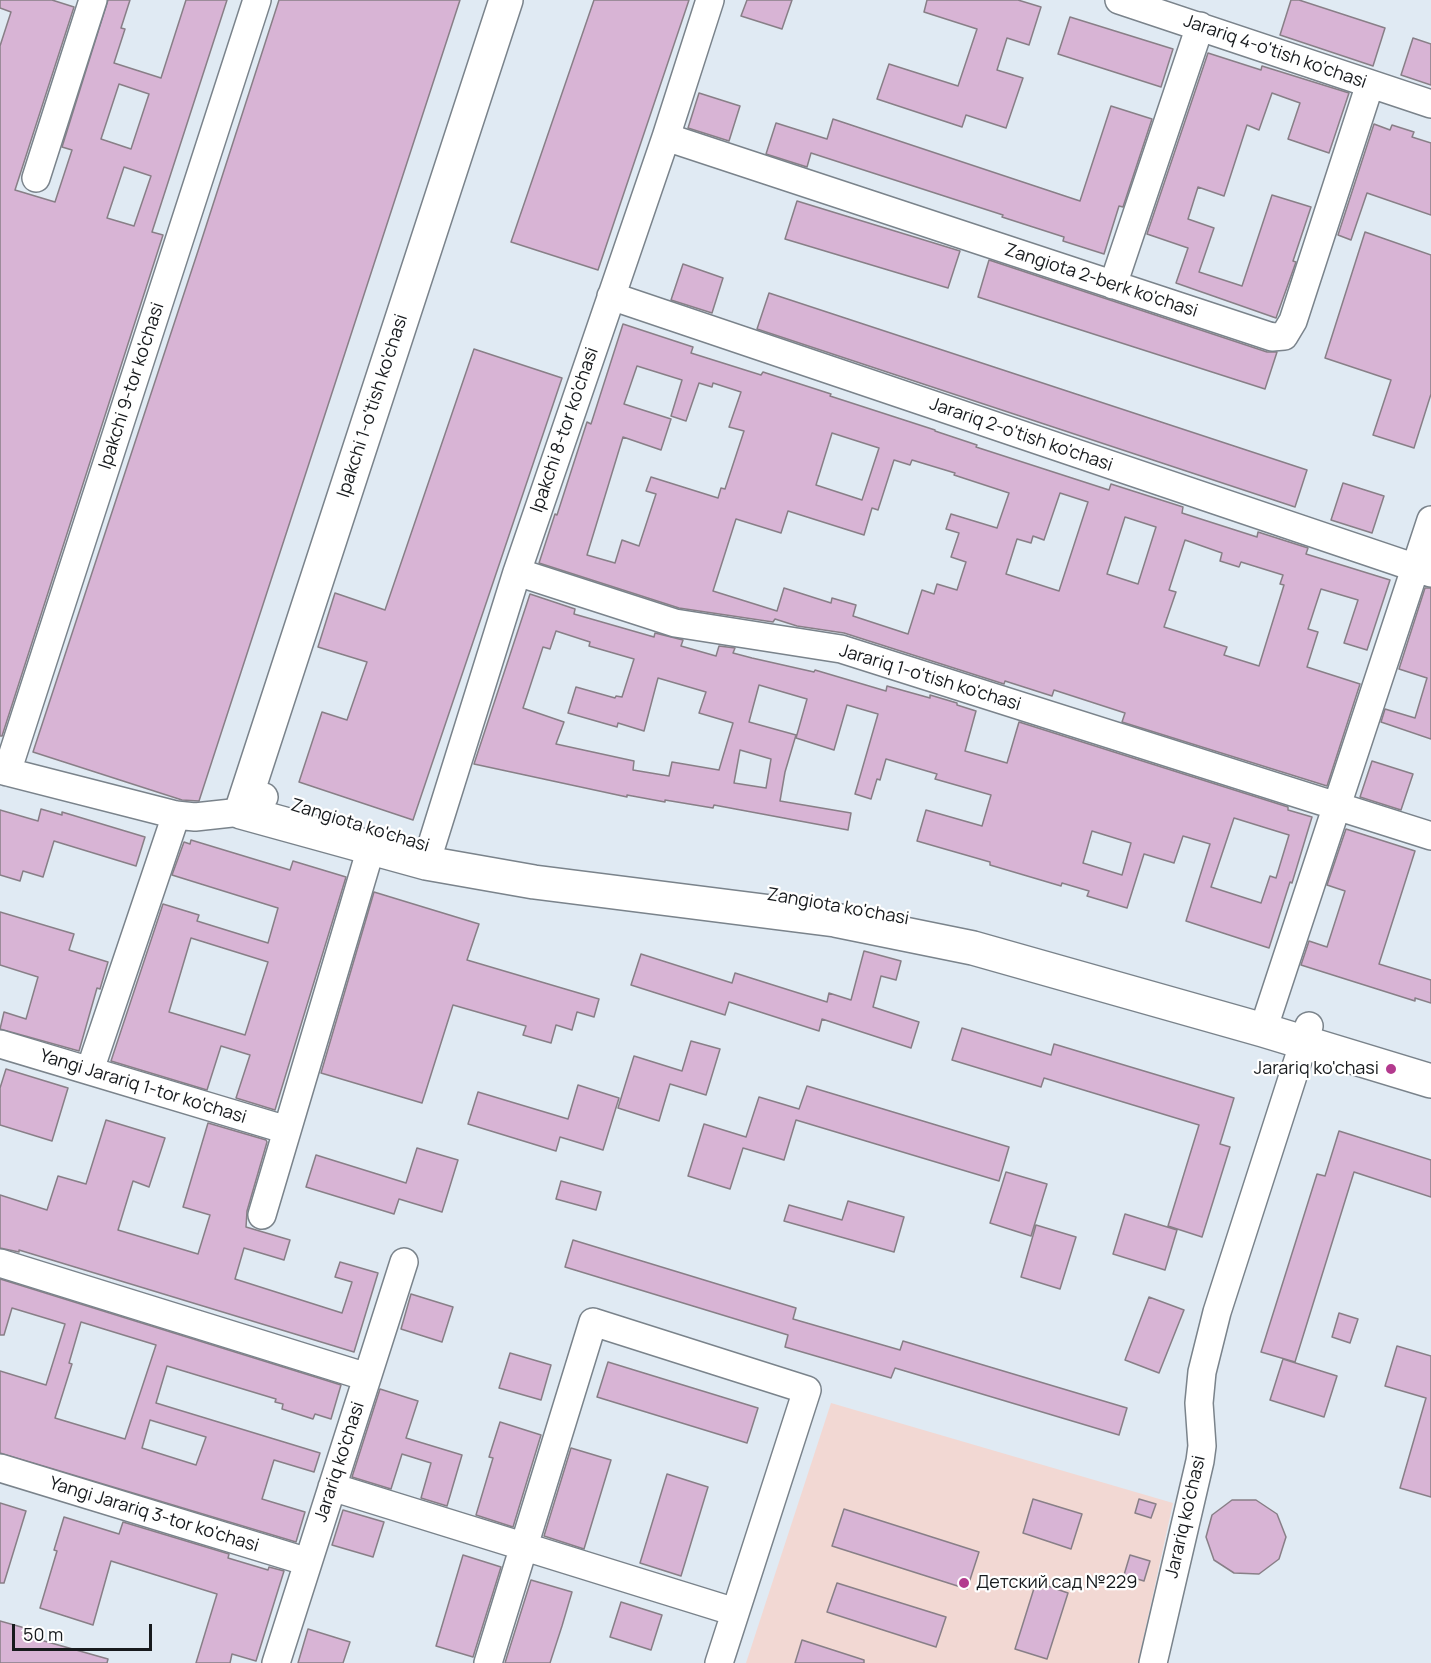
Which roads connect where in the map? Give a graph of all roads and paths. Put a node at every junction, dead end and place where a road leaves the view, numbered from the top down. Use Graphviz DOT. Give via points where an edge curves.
graph roads {
  1 [pos="93,0"];
  2 [pos="257,0"];
  3 [pos="506,0"];
  4 [pos="523,0"];
  5 [pos="710,0"];
  6 [pos="1119,0"];
  7 [pos="1200,26"];
  8 [pos="1370,84"];
  9 [pos="1431,104"];
  10 [pos="666,136"];
  11 [pos="36,178"];
  12 [pos="1113,285"];
  13 [pos="611,296"];
  14 [pos="1431,520"];
  15 [pos="1423,570"];
  16 [pos="517,572"];
  17 [pos="3,771"];
  18 [pos="252,805"];
  19 [pos="1338,806"];
  20 [pos="176,815"];
  21 [pos="1431,836"];
  22 [pos="371,848"];
  23 [pos="429,855"];
  24 [pos="1266,1022"];
  25 [pos="1306,1034"];
  26 [pos="0,1044"];
  27 [pos="1431,1062"];
  28 [pos="90,1070"];
  29 [pos="1431,1081"];
  30 [pos="287,1130"];
  31 [pos="262,1215"];
  32 [pos="404,1262"];
  33 [pos="0,1263"];
  34 [pos="367,1377"];
  35 [pos="0,1468"];
  36 [pos="332,1487"];
  37 [pos="523,1546"];
  38 [pos="308,1562"];
  39 [pos="735,1612"];
  40 [pos="278,1661"];
  41 [pos="488,1663"];
  42 [pos="719,1663"];
  43 [pos="1153,1663"];
  1 -- 11 [label="street"];
  2 -- 17 [label="street, Ipakchi 9-tor ko'chasi"];
  3 -- 18 [label="main road, Ipakchi 1-o'tish ko'chasi"];
  4 -- 18 [label="main road, Ipakchi 1-o'tish ko'chasi"];
  5 -- 10 [label="street, Ipakchi 8-tor ko'chasi"];
  6 -- 7 [label="street, Jarariq 4-o'tish ko'chasi"];
  7 -- 8 [label="street, Jarariq 4-o'tish ko'chasi"];
  7 -- 12 [label="street"];
  8 -- 9 [label="street, Jarariq 4-o'tish ko'chasi"];
  8 -- 12 [label="street, Zangiota 2-berk ko'chasi" via="1293,321 1284,336 1272,337"];
  10 -- 12 [label="street, Zangiota 2-berk ko'chasi"];
  10 -- 13 [label="street, Ipakchi 8-tor ko'chasi"];
  13 -- 15 [label="street, Jarariq 2-o'tish ko'chasi"];
  13 -- 16 [label="street, Ipakchi 8-tor ko'chasi"];
  14 -- 15 [label="street"];
  15 -- 19 [label="street"];
  16 -- 19 [label="street, Jarariq 1-o'tish ko'chasi" via="675,623 841,649"];
  16 -- 23 [label="street, Ipakchi 8-tor ko'chasi"];
  17 -- 20 [label="street, Zangiota ko'chasi"];
  18 -- 20 [label="street, Zangiota ko'chasi" via="195,817"];
  18 -- 22 [label="main road, Zangiota ko'chasi"];
  18 -- 23 [label="main road, Zangiota ko'chasi"];
  19 -- 21 [label="street, Jarariq 1-o'tish ko'chasi"];
  19 -- 24 [label="street"];
  20 -- 28 [label="street"];
  22 -- 23 [label="main road, Zangiota ko'chasi"];
  22 -- 30 [label="street"];
  23 -- 24 [label="main road, Zangiota ko'chasi" via="538,865 841,905 976,932"];
  24 -- 25 [label="main road, Zangiota ko'chasi"];
  25 -- 27 [label="main road, Zangiota ko'chasi"];
  25 -- 29 [label="main road, Zangiota ko'chasi"];
  25 -- 43 [label="street, Jarariq ko'chasi" via="1217,1312 1202,1372 1200,1461"];
  26 -- 28 [label="street, Yangi Jarariq 1-tor ko'chasi"];
  28 -- 30 [label="street, Yangi Jarariq 1-tor ko'chasi"];
  30 -- 31 [label="street"];
  32 -- 34 [label="street, Jarariq ko'chasi"];
  33 -- 34 [label="street"];
  34 -- 36 [label="street, Jarariq ko'chasi"];
  35 -- 38 [label="street, Yangi Jarariq 3-tor ko'chasi"];
  36 -- 37 [label="street"];
  36 -- 38 [label="street, Jarariq ko'chasi"];
  37 -- 39 [label="street"];
  37 -- 39 [label="street" via="593,1322 616,1329 807,1390"];
  37 -- 41 [label="street"];
  38 -- 40 [label="street, Jarariq ko'chasi"];
  39 -- 42 [label="street"];
}
